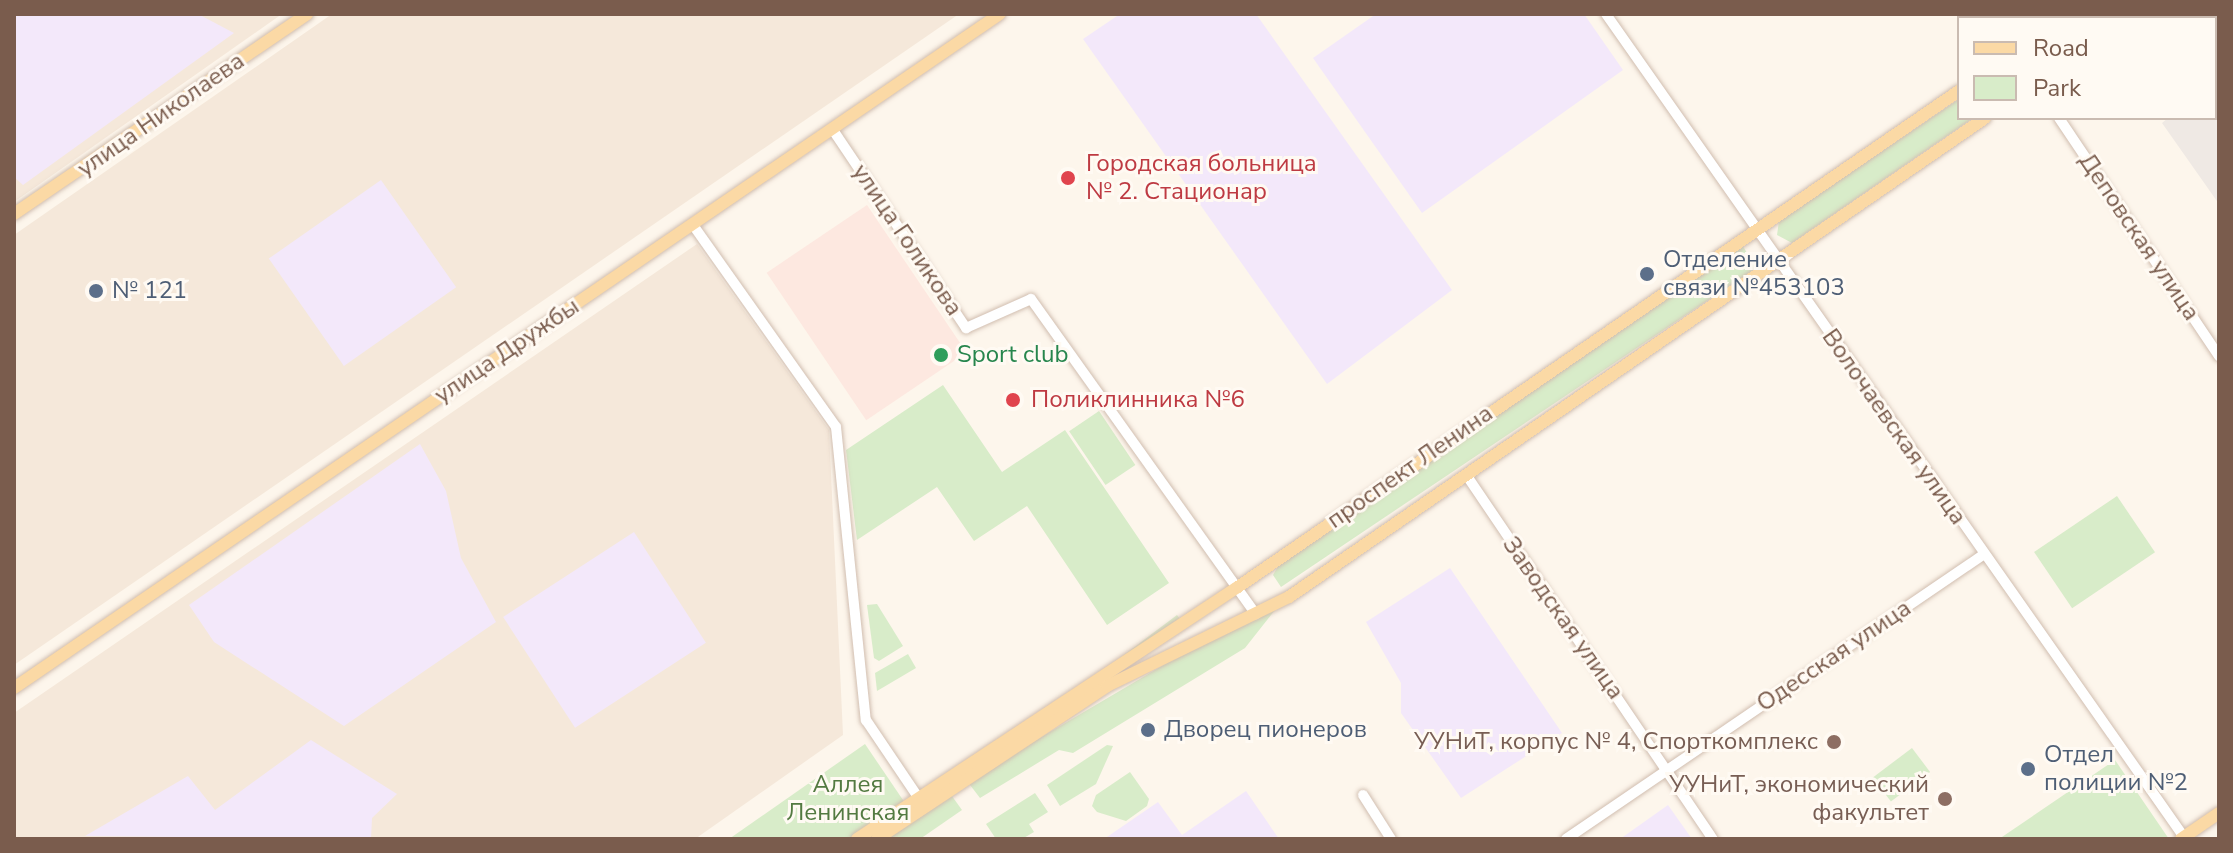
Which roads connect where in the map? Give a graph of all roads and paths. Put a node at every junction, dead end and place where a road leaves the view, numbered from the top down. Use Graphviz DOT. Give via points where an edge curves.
graph roads {
  1 [pos="307,14"];
  2 [pos="1000,14"];
  3 [pos="1606,14"];
  4 [pos="1957,92"];
  5 [pos="1982,120"];
  6 [pos="2060,120"];
  7 [pos="833,130"];
  8 [pos="14,214"];
  9 [pos="693,225"];
  10 [pos="1757,230"];
  11 [pos="1778,260"];
  12 [pos="2219,356"];
  13 [pos="1467,476"];
  14 [pos="1983,555"];
  15 [pos="1238,587"];
  16 [pos="1256,614"];
  17 [pos="14,688"];
  18 [pos="1669,771"];
  19 [pos="1363,795"];
  20 [pos="921,801"];
  21 [pos="2219,813"];
  22 [pos="2183,838"];
  23 [pos="857,839"];
  24 [pos="877,839"];
  25 [pos="1391,839"];
  26 [pos="1566,839"];
  27 [pos="1713,839"];
  1 -- 8 [label="main road, улица Николаева"];
  2 -- 7 [label="main road, улица Дружбы"];
  3 -- 10 [label="street, Волочаевская улица"];
  4 -- 10 [label="main road, проспект Ленина"];
  5 -- 11 [label="main road, проспект Ленина"];
  6 -- 12 [label="street, Деповская улица"];
  7 -- 9 [label="main road, улица Дружбы"];
  7 -- 15 [label="street, улица Голикова" via="966,328 1031,299"];
  9 -- 17 [label="main road, улица Дружбы"];
  9 -- 20 [label="street" via="836,427 866,720"];
  10 -- 11 [label="street, Волочаевская улица"];
  10 -- 15 [label="main road, проспект Ленина"];
  11 -- 13 [label="main road, проспект Ленина"];
  11 -- 14 [label="street, Волочаевская улица"];
  13 -- 16 [label="main road, проспект Ленина"];
  13 -- 18 [label="street, Заводская улица"];
  14 -- 18 [label="street, Одесская улица"];
  14 -- 22 [label="street, Волочаевская улица"];
  15 -- 16 [label="street, улица Голикова"];
  15 -- 20 [label="main road, проспект Ленина"];
  16 -- 20 [label="main road, проспект Ленина" via="1107,686"];
  18 -- 26 [label="street, Одесская улица"];
  18 -- 27 [label="street, Заводская улица"];
  19 -- 25 [label="street"];
  20 -- 23 [label="main road, проспект Ленина"];
  20 -- 24 [label="main road, проспект Ленина"];
  21 -- 22 [label="main road"];
}
